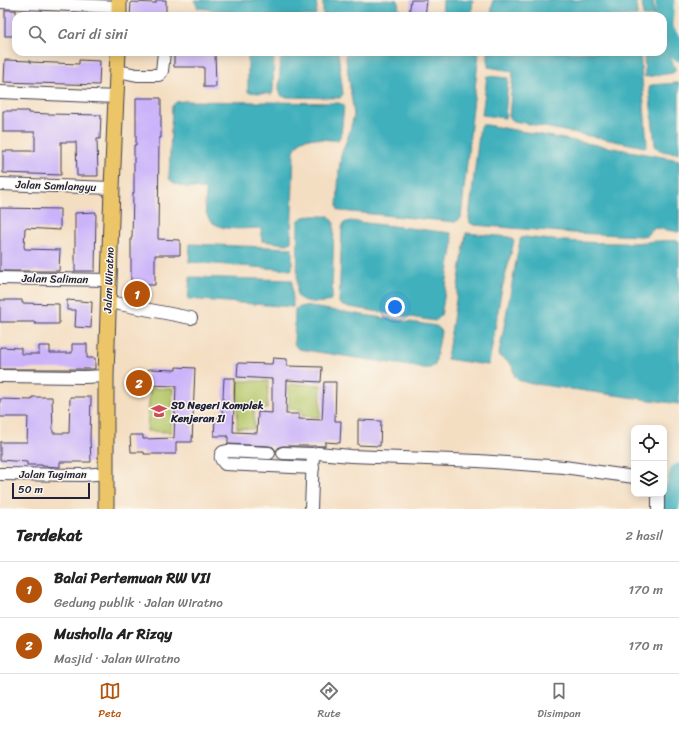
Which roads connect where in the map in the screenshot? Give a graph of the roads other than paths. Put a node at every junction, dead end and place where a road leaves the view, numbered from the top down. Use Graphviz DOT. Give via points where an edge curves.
graph roads {
  1 [pos="0,2"];
  2 [pos="119,8"];
  3 [pos="118,56"];
  4 [pos="164,56"];
  5 [pos="118,71"];
  6 [pos="0,92"];
  7 [pos="116,97"];
  8 [pos="0,184"];
  9 [pos="112,188"];
  10 [pos="0,278"];
  11 [pos="109,280"];
  12 [pos="109,302"];
  13 [pos="191,318"];
  14 [pos="0,376"];
  15 [pos="106,376"];
  16 [pos="269,453"];
  17 [pos="283,453"];
  18 [pos="313,454"];
  19 [pos="312,468"];
  20 [pos="106,473"];
  21 [pos="0,474"];
  22 [pos="631,477"];
  23 [pos="658,497"];
  24 [pos="106,509"];
  25 [pos="311,509"];
  26 [pos="658,509"];
  1 -- 2 [label="street"];
  3 -- 5 [label="main road, Jalan Wiratno"];
  4 -- 5 [label="street" via="159,75 137,75"];
  5 -- 7 [label="main road, Jalan Wiratno"];
  6 -- 7 [label="street"];
  7 -- 9 [label="main road, Jalan Wiratno"];
  8 -- 9 [label="street, Jalan Samlangyu"];
  9 -- 11 [label="main road, Jalan Wiratno"];
  10 -- 11 [label="street, Jalan Saliman"];
  11 -- 12 [label="main road, Jalan Wiratno"];
  12 -- 13 [label="street"];
  12 -- 15 [label="main road, Jalan Wiratno"];
  14 -- 15 [label="street"];
  15 -- 20 [label="main road, Jalan Wiratno"];
  16 -- 19 [label="street" via="223,452 220,456 225,464"];
  17 -- 18 [label="street"];
  18 -- 19 [label="street"];
  18 -- 22 [label="street" via="564,467"];
  19 -- 25 [label="street"];
  20 -- 21 [label="street, Jalan Tugiman"];
  20 -- 24 [label="main road, Jalan Wiratno"];
  23 -- 26 [label="street"];
}
